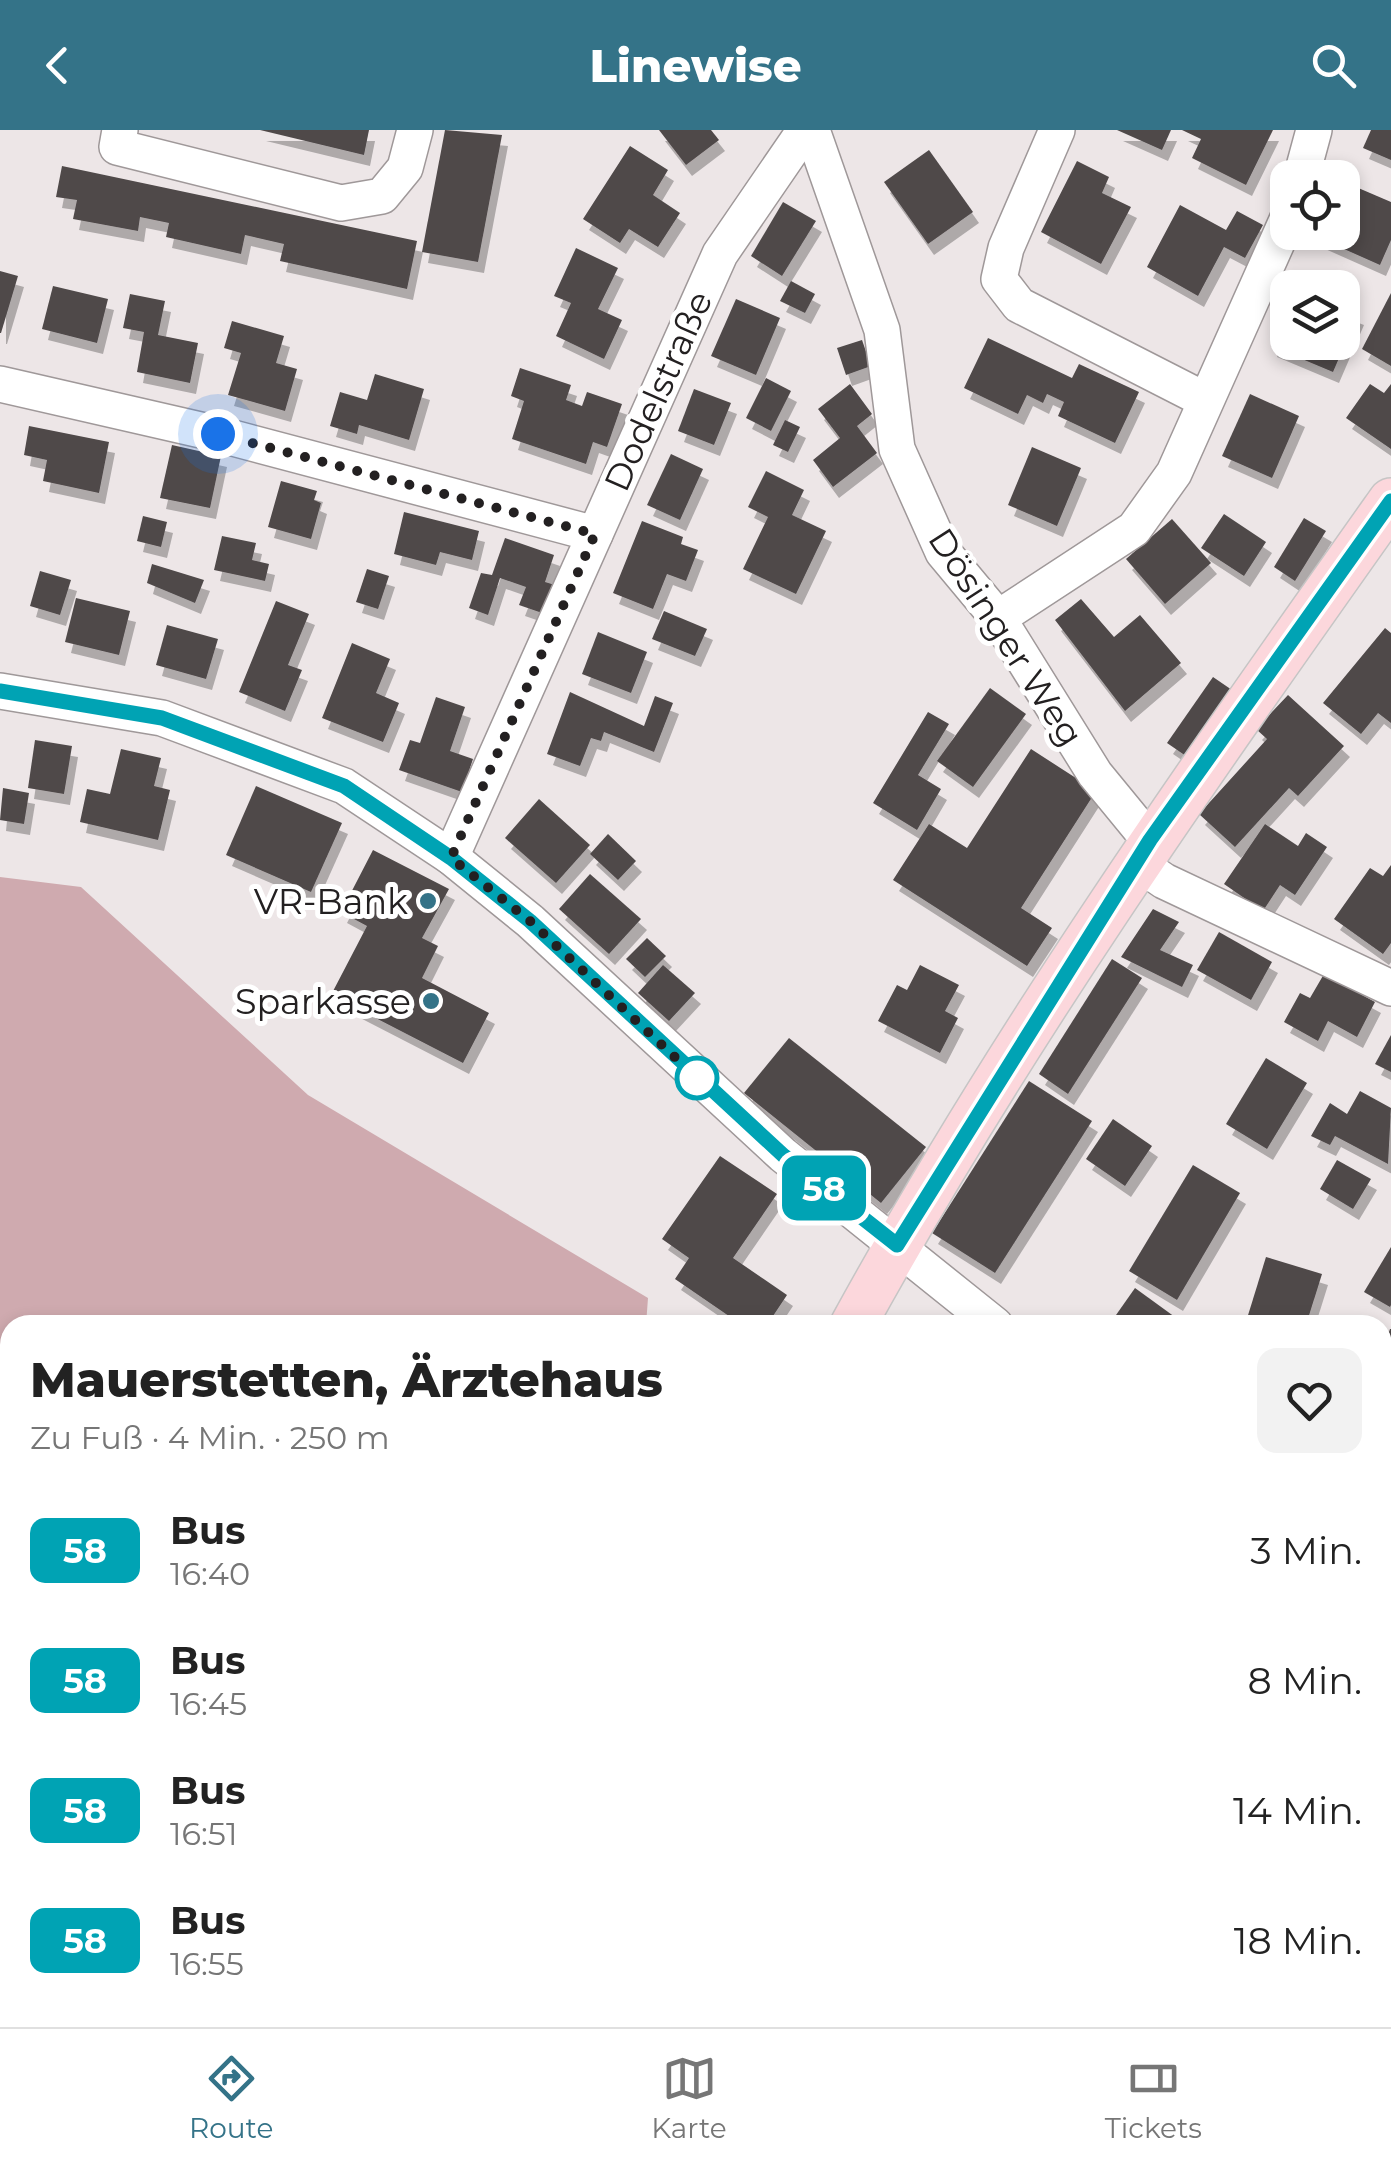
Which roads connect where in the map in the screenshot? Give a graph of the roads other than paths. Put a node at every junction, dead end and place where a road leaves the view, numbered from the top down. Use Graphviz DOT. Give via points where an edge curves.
graph roads {
  1 [pos="120,130"];
  2 [pos="414,130"];
  3 [pos="809,130"];
  4 [pos="1057,130"];
  5 [pos="1314,130"];
  6 [pos="1306,160"];
  7 [pos="1273,250"];
  8 [pos="0,384"];
  9 [pos="1205,400"];
  10 [pos="1391,501"];
  11 [pos="595,534"];
  12 [pos="998,618"];
  13 [pos="0,691"];
  14 [pos="1144,852"];
  15 [pos="451,858"];
  16 [pos="1391,988"];
  17 [pos="897,1245"];
  18 [pos="858,1315"];
  19 [pos="983,1315"];
  1 -- 2 [label="street" via="118,146 341,203 382,196 405,168"];
  3 -- 11 [label="street, Dodelstraße" via="720,254"];
  3 -- 12 [label="street, Dösinger Weg" via="882,330 897,449 944,552"];
  4 -- 9 [label="street" via="999,278 1020,305"];
  5 -- 6 [label="street"];
  7 -- 9 [label="street"];
  8 -- 11 [label="street"];
  9 -- 12 [label="street" via="1174,473 1134,529"];
  10 -- 14 [label="main road"];
  11 -- 15 [label="street, Dodelstraße"];
  12 -- 14 [label="street, Dösinger Weg"];
  13 -- 15 [label="street" via="162,718 344,786"];
  14 -- 16 [label="street, Dösinger Weg" via="1164,881"];
  14 -- 17 [label="main road"];
  15 -- 17 [label="street" via="530,921 784,1156"];
  17 -- 18 [label="main road"];
  17 -- 19 [label="street"];
}
